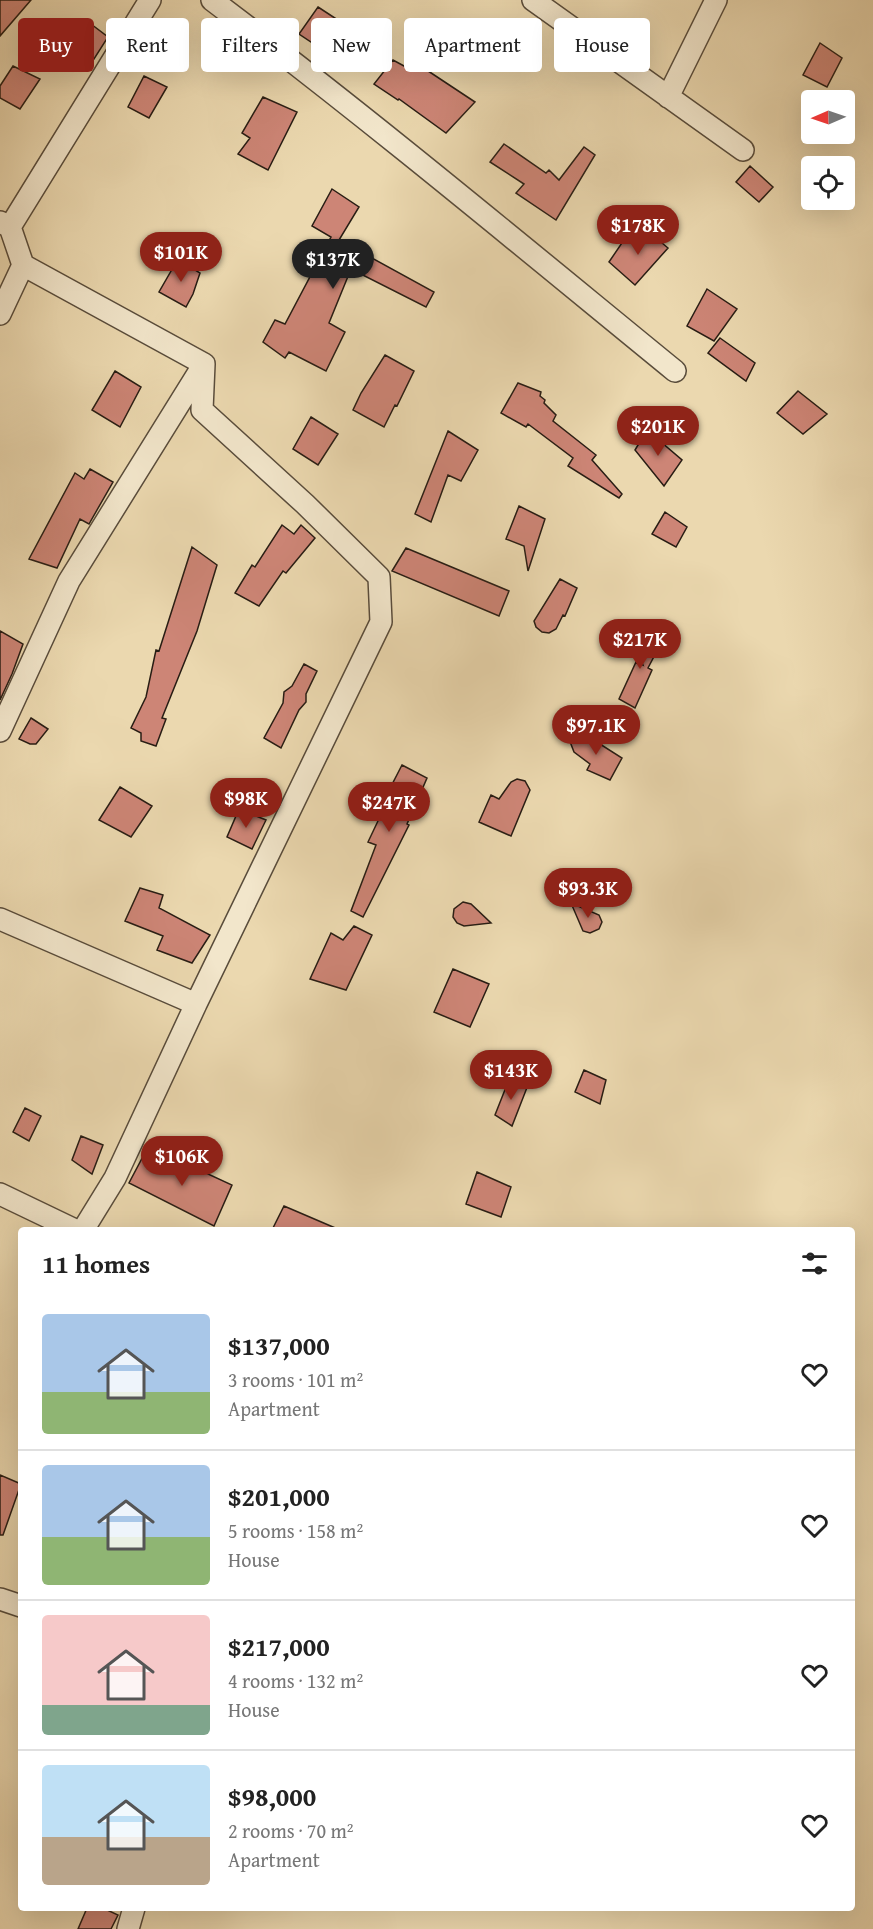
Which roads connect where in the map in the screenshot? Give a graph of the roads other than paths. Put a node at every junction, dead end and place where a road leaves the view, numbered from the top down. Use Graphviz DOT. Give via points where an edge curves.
graph roads {
  1 [pos="150,0"];
  2 [pos="212,0"];
  3 [pos="533,0"];
  4 [pos="716,0"];
  5 [pos="668,97"];
  6 [pos="743,150"];
  7 [pos="5,224"];
  8 [pos="23,265"];
  9 [pos="0,314"];
  10 [pos="204,364"];
  11 [pos="675,372"];
  12 [pos="0,731"];
  13 [pos="0,919"];
  14 [pos="196,1004"];
  15 [pos="0,1194"];
  16 [pos="69,1227"];
  17 [pos="85,1227"];
  18 [pos="0,1599"];
  19 [pos="18,1605"];
  20 [pos="133,1911"];
  21 [pos="128,1929"];
  1 -- 7 [label="street"];
  2 -- 11 [label="street" via="411,156"];
  3 -- 5 [label="street"];
  4 -- 5 [label="street"];
  5 -- 6 [label="street"];
  7 -- 8 [label="street"];
  8 -- 9 [label="street"];
  8 -- 10 [label="street"];
  10 -- 12 [label="street" via="69,581"];
  10 -- 14 [label="street" via="202,410 379,577 381,622"];
  13 -- 14 [label="street"];
  14 -- 17 [label="street" via="115,1178"];
  15 -- 16 [label="street"];
  18 -- 19 [label="street"];
  20 -- 21 [label="street"];
}
